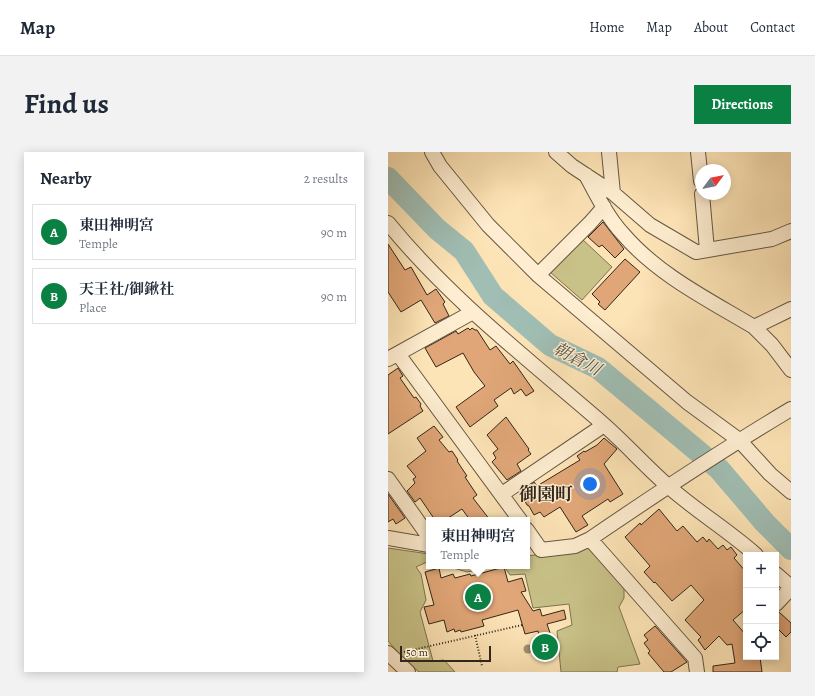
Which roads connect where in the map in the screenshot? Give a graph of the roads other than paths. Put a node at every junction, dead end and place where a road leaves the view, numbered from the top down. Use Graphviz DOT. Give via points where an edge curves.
graph roads {
  1 [pos="432,152"];
  2 [pos="556,152"];
  3 [pos="609,152"];
  4 [pos="698,152"];
  5 [pos="699,164"];
  6 [pos="586,175"];
  7 [pos="613,193"];
  8 [pos="703,200"];
  9 [pos="604,207"];
  10 [pos="388,223"];
  11 [pos="791,231"];
  12 [pos="707,250"];
  13 [pos="539,276"];
  14 [pos="791,309"];
  15 [pos="473,312"];
  16 [pos="754,327"];
  17 [pos="393,356"];
  18 [pos="791,370"];
  19 [pos="791,409"];
  20 [pos="604,425"];
  21 [pos="735,443"];
  22 [pos="388,479"];
  23 [pos="672,484"];
  24 [pos="791,492"];
  25 [pos="502,494"];
  26 [pos="518,517"];
  27 [pos="426,533"];
  28 [pos="388,538"];
  29 [pos="530,539"];
  30 [pos="590,539"];
  31 [pos="426,544"];
  32 [pos="534,551"];
  33 [pos="753,552"];
  34 [pos="779,577"];
  35 [pos="791,588"];
  36 [pos="779,601"];
  37 [pos="388,655"];
  38 [pos="408,672"];
  39 [pos="697,672"];
  1 -- 13 [label="street" via="440,166 488,225"];
  2 -- 6 [label="street"];
  3 -- 7 [label="street"];
  4 -- 5 [label="street"];
  6 -- 7 [label="street"];
  6 -- 9 [label="street"];
  7 -- 12 [label="street" via="650,225 696,252"];
  8 -- 12 [label="street"];
  9 -- 13 [label="street"];
  9 -- 16 [label="street" via="622,234 653,263 691,290"];
  10 -- 15 [label="street" via="410,250"];
  11 -- 12 [label="street" via="772,239"];
  13 -- 21 [label="street"];
  14 -- 16 [label="street"];
  15 -- 17 [label="street"];
  15 -- 20 [label="street"];
  16 -- 18 [label="street"];
  17 -- 25 [label="street"];
  19 -- 21 [label="street"];
  20 -- 23 [label="street"];
  20 -- 25 [label="street"];
  21 -- 23 [label="street"];
  21 -- 24 [label="street"];
  22 -- 27 [label="street"];
  23 -- 30 [label="street"];
  23 -- 33 [label="street"];
  25 -- 26 [label="street"];
  28 -- 31 [label="street"];
  29 -- 32 [label="street"];
  30 -- 32 [label="street" via="575,546"];
  30 -- 39 [label="street" via="695,658"];
  34 -- 35 [label="street"];
  35 -- 36 [label="street"];
  37 -- 38 [label="street"];
}
